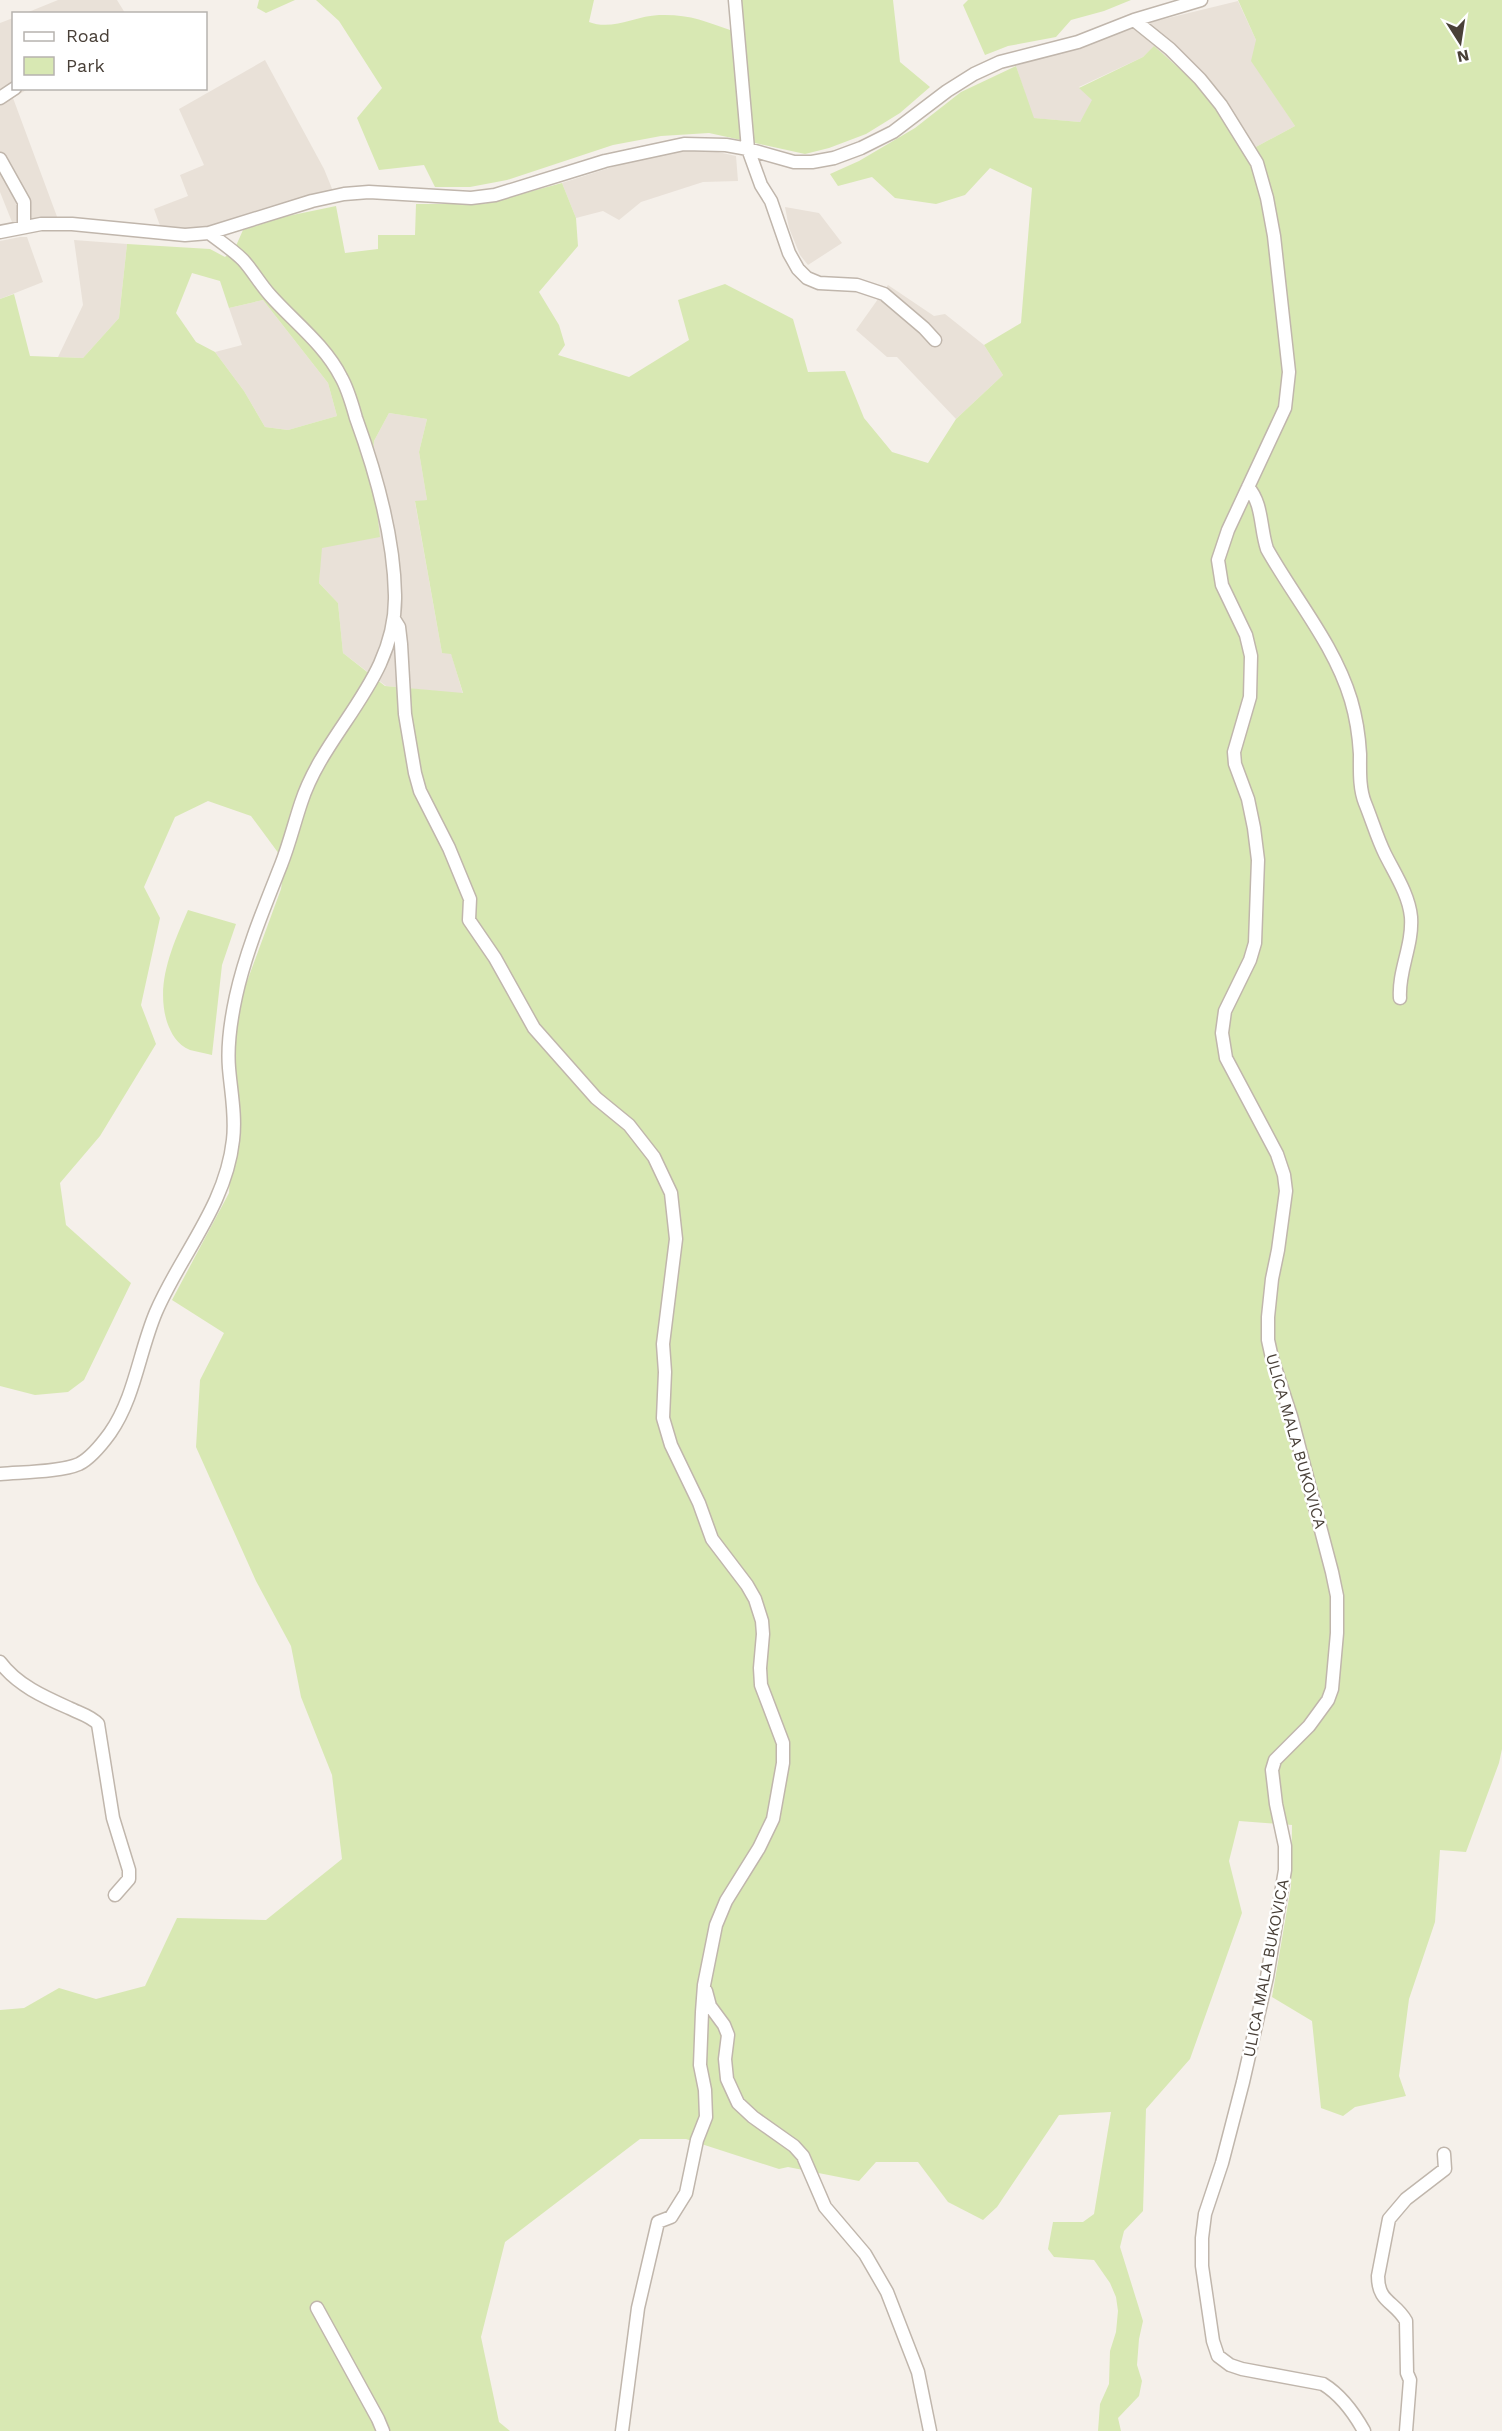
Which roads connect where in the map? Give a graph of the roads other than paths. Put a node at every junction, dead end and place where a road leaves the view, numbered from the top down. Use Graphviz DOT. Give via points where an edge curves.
graph roads {
  1 [pos="735,0"];
  2 [pos="1201,0"];
  3 [pos="1134,20"];
  4 [pos="748,148"];
  5 [pos="0,159"];
  6 [pos="24,227"];
  7 [pos="0,232"];
  8 [pos="209,233"];
  9 [pos="935,340"];
  10 [pos="1248,487"];
  11 [pos="394,619"];
  12 [pos="1400,998"];
  13 [pos="0,1474"];
  14 [pos="0,1662"];
  15 [pos="115,1895"];
  16 [pos="704,1985"];
  17 [pos="1444,2154"];
  18 [pos="317,2308"];
  19 [pos="383,2431"];
  20 [pos="622,2431"];
  21 [pos="930,2431"];
  22 [pos="1364,2431"];
  23 [pos="1406,2431"];
  1 -- 4 [label="street"];
  2 -- 3 [label="street"];
  3 -- 4 [label="street" via="1078,42 1000,62 947,91 894,132 834,158 794,162"];
  3 -- 10 [label="street, ULICA MALA BUKOVICA" via="1184,63 1221,105 1257,163 1267,198 1278,264 1288,392 1278,425"];
  4 -- 8 [label="street" via="684,144 648,150 495,195 471,198 379,192 344,194"];
  4 -- 9 [label="street" via="798,269 819,283 869,287 884,294"];
  5 -- 6 [label="street" via="24,202"];
  6 -- 7 [label="street"];
  6 -- 8 [label="street" via="72,224 185,235"];
  8 -- 11 [label="street" via="245,262 268,294 341,376 382,501 395,593"];
  10 -- 12 [label="street" via="1258,502 1267,549 1337,661 1351,700 1359,734 1364,800 1411,916"];
  10 -- 22 [label="street, ULICA MALA BUKOVICA" via="1218,560 1222,585 1246,635 1251,656 1250,697 1234,752 1254,828 1257,924 1250,960 1225,1011 1222,1033 1226,1058 1284,1175 1285,1201 1272,1279 1268,1340 1332,1572 1337,1596 1337,1633 1328,1700 1275,1760 1272,1770 1285,1846 1285,1870 1267,1977 1243,2082 1205,2214 1202,2266 1218,2355 1230,2365 1323,2384 1346,2404"];
  11 -- 13 [label="street" via="380,664 366,692 317,764 307,786 258,921 236,995 230,1031 233,1141 227,1166 206,1221 170,1281 154,1317 124,1410 109,1434 76,1465"];
  11 -- 16 [label="street" via="399,627 405,714 415,773 470,899 469,920 534,1028 596,1098 629,1125 654,1156 671,1193 676,1239 663,1344 663,1418 712,1539 754,1599 762,1621 761,1685 783,1743 773,1819 716,1925"];
  14 -- 15 [label="street" via="14,1678 39,1695 98,1724 113,1818 129,1870 129,1879"];
  16 -- 20 [label="street" via="700,2065 706,2117 686,2193 671,2217 658,2222 654,2235 638,2308"];
  16 -- 21 [label="street" via="710,2006 728,2035 727,2079 738,2103 803,2156 825,2206 865,2254 887,2292 918,2372"];
  17 -- 23 [label="street" via="1445,2169 1406,2199 1389,2219 1378,2276 1382,2296 1406,2321 1410,2380"];
  18 -- 19 [label="street"];
}
